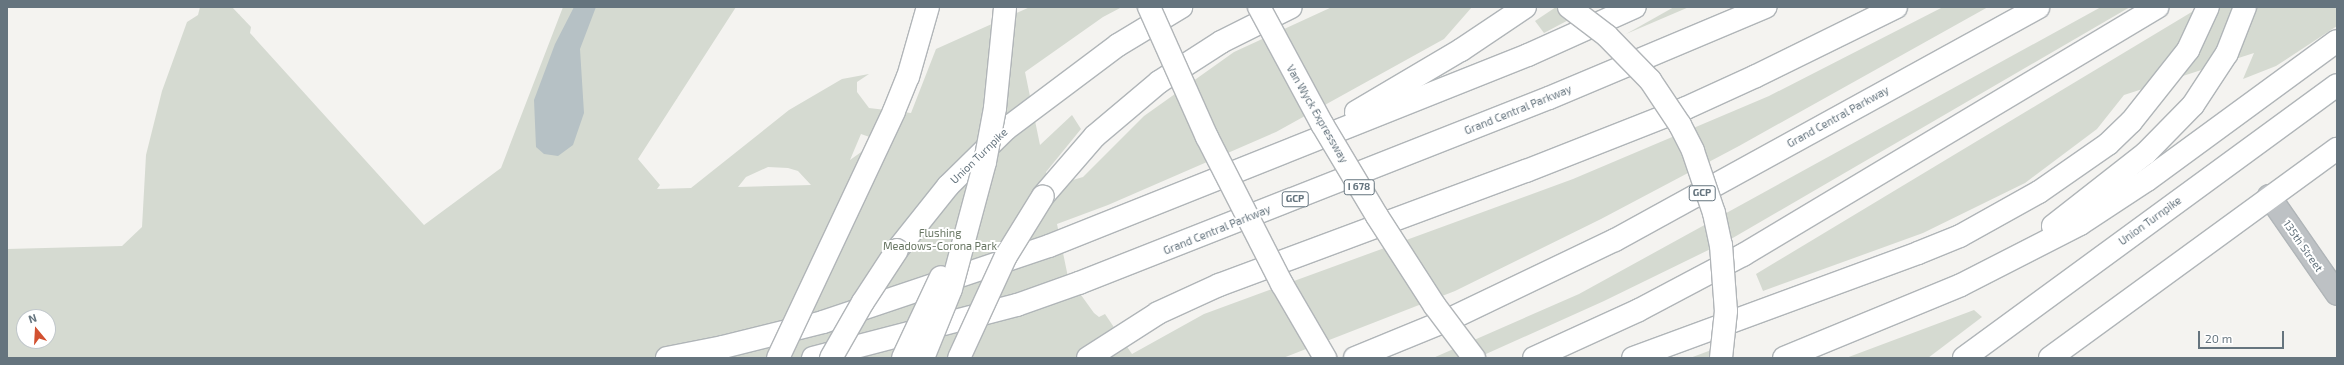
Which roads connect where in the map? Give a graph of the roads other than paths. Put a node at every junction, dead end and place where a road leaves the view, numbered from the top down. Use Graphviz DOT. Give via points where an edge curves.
graph roads {
  1 [pos="928,7"];
  2 [pos="1005,7"];
  3 [pos="1149,7"];
  4 [pos="1181,7"];
  5 [pos="1259,7"];
  6 [pos="1291,7"];
  7 [pos="1525,7"];
  8 [pos="1569,7"];
  9 [pos="1635,7"];
  10 [pos="1766,7"];
  11 [pos="1896,7"];
  12 [pos="2038,7"];
  13 [pos="2158,7"];
  14 [pos="2208,7"];
  15 [pos="2245,7"];
  16 [pos="2337,41"];
  17 [pos="2337,85"];
  18 [pos="2337,149"];
  19 [pos="1276,156"];
  20 [pos="2269,196"];
  21 [pos="975,206"];
  22 [pos="2004,262"];
  23 [pos="2337,294"];
  24 [pos="668,358"];
  25 [pos="778,358"];
  26 [pos="813,358"];
  27 [pos="832,358"];
  28 [pos="903,358"];
  29 [pos="923,358"];
  30 [pos="960,358"];
  31 [pos="1088,358"];
  32 [pos="1324,358"];
  33 [pos="1355,358"];
  34 [pos="1474,358"];
  35 [pos="1534,358"];
  36 [pos="1634,358"];
  37 [pos="1721,358"];
  38 [pos="1784,358"];
  39 [pos="1964,358"];
  40 [pos="2050,358"];
  1 -- 25 [label="main road, bridge" via="908,77 894,111"];
  2 -- 21 [label="main road, bridge" via="995,108"];
  3 -- 32 [label="main road, bridge" via="1207,137"];
  4 -- 27 [label="main road, Union Turnpike, bridge" via="1106,52 1006,129 948,186 897,250 863,302"];
  5 -- 34 [label="main road, Van Wyck Expressway / I 678, bridge" via="1322,124 1377,216 1435,306"];
  6 -- 30 [label="main road, bridge" via="1221,42 1159,82 1095,136 1043,196 1006,256"];
  7 -- 19 [label="main road" via="1408,82"];
  8 -- 37 [label="main road, bridge" via="1607,36 1650,80 1680,125 1693,151 1714,212 1721,245 1726,311"];
  9 -- 19 [label="main road" via="1528,55"];
  10 -- 26 [label="main road, Grand Central Parkway / GCP" via="1550,98 1079,283 1017,305"];
  11 -- 31 [label="main road" via="1686,108 1526,171 1220,285 1158,313"];
  12 -- 33 [label="main road, Grand Central Parkway / GCP" via="1615,240 1450,319"];
  13 -- 35 [label="main road" via="1736,259 1639,310"];
  14 -- 36 [label="main road" via="2201,26 2171,75 2131,122 2108,144 2074,170 2002,214 1918,253"];
  15 -- 22 [label="main road" via="2227,53 2193,105 2146,154"];
  16 -- 22 [label="main road" via="2112,204 2080,224"];
  17 -- 39 [label="main road, Union Turnpike"];
  18 -- 20 [label="main road"];
  19 -- 24 [label="main road" via="1049,246 933,287 823,322"];
  20 -- 23 [label="street, 135th Street"];
  20 -- 40 [label="main road"];
  21 -- 28 [label="main road, bridge"];
  21 -- 29 [label="main road, bridge" via="951,289"];
  22 -- 38 [label="main road" via="1912,306"];
}
